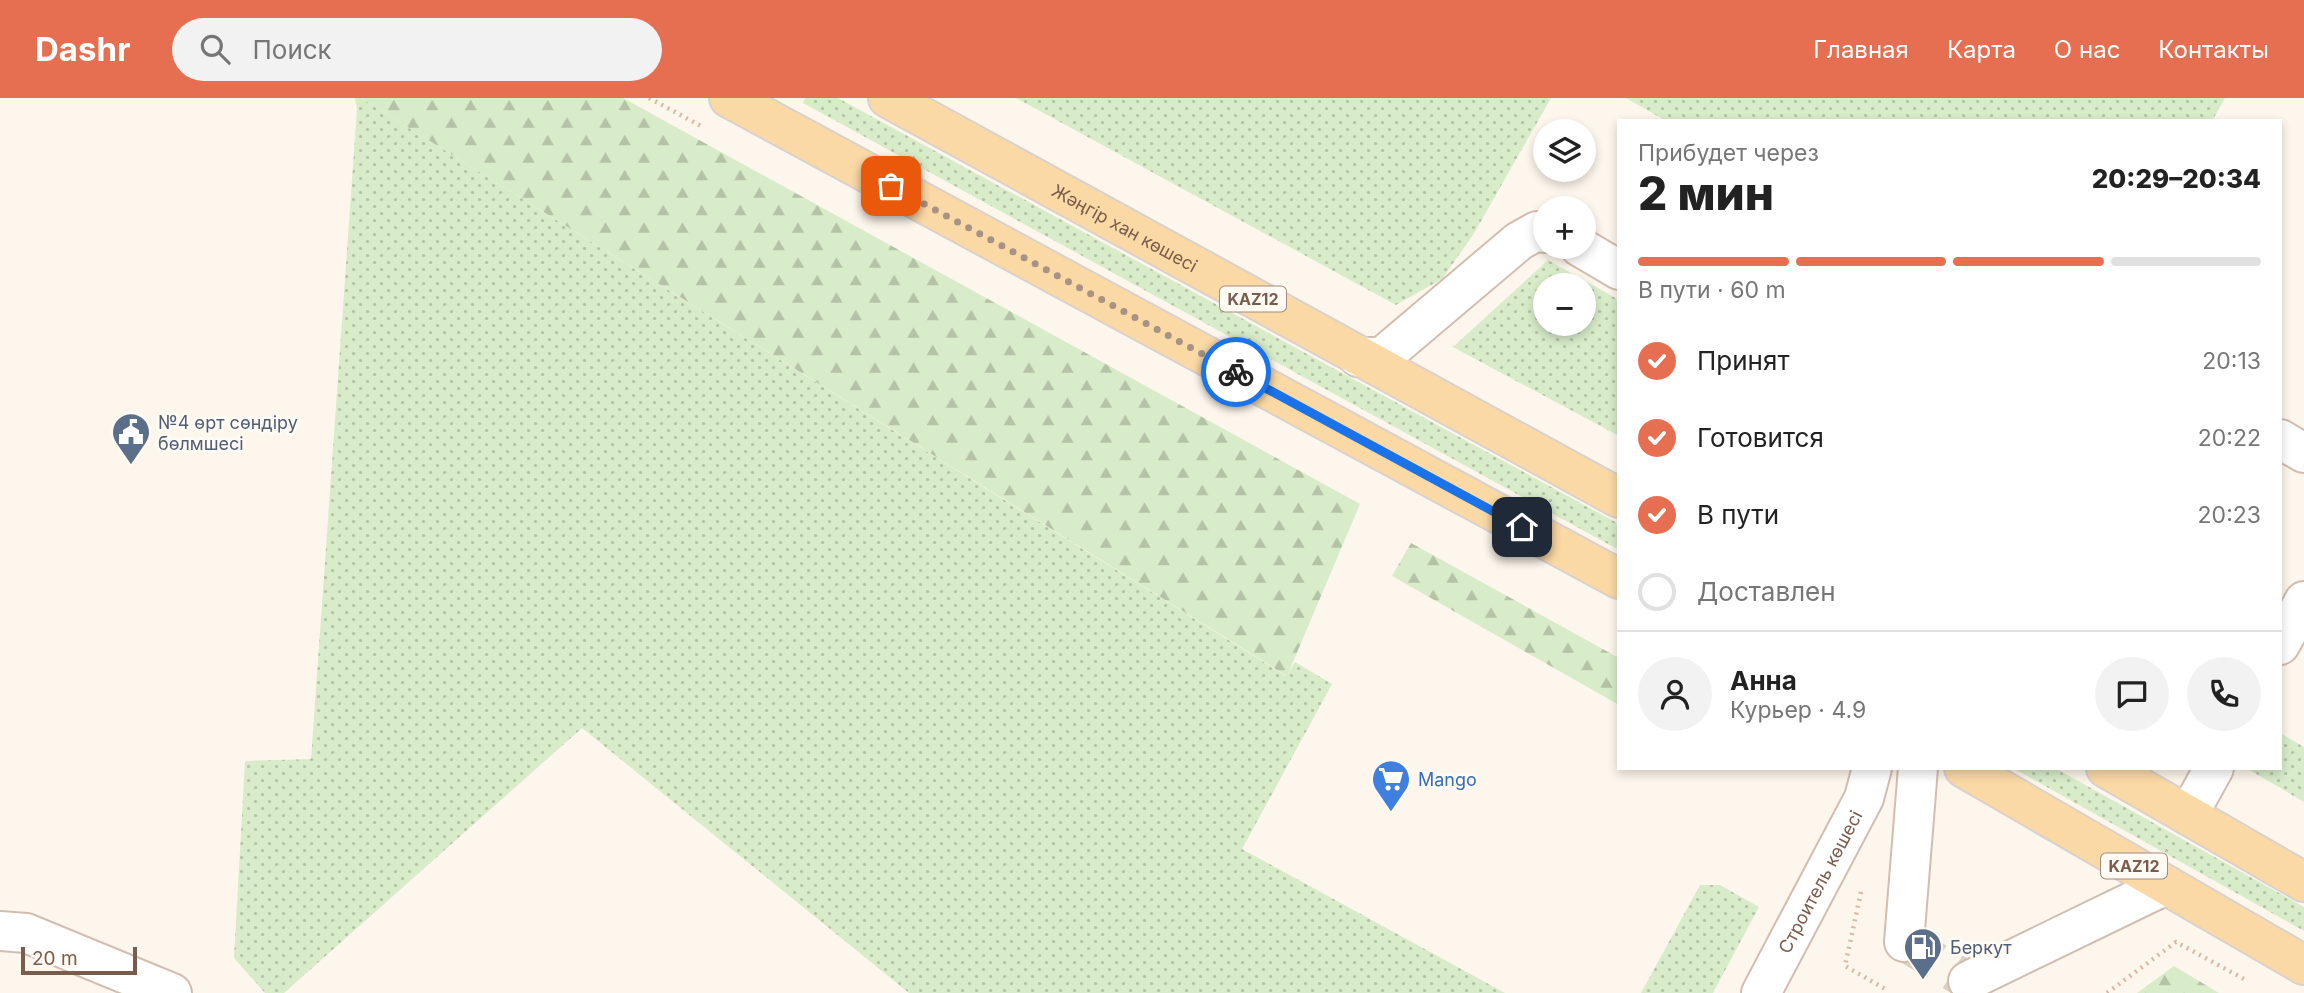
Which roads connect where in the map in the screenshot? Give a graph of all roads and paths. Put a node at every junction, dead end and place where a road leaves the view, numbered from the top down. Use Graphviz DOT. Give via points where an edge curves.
graph roads {
  1 [pos="729,98"];
  2 [pos="888,98"];
  3 [pos="1533,234"];
  4 [pos="1596,256"];
  5 [pos="1617,269"];
  6 [pos="1358,356"];
  7 [pos="2282,440"];
  8 [pos="2304,453"];
  9 [pos="1617,497"];
  10 [pos="1617,578"];
  11 [pos="2304,601"];
  12 [pos="2282,641"];
  13 [pos="1871,770"];
  14 [pos="1918,770"];
  15 [pos="1967,770"];
  16 [pos="2109,770"];
  17 [pos="2213,770"];
  18 [pos="2188,815"];
  19 [pos="2304,882"];
  20 [pos="2166,885"];
  21 [pos="1862,886"];
  22 [pos="0,931"];
  23 [pos="1904,942"];
  24 [pos="2304,965"];
  25 [pos="2246,980"];
  26 [pos="1968,981"];
  27 [pos="1887,990"];
  28 [pos="172,993"];
  29 [pos="1761,993"];
  30 [pos="2107,993"];
  1 -- 10 [label="main road"];
  2 -- 6 [label="main road, Жәңгір хан көшесі / KAZ12"];
  3 -- 6 [label="street" via="1382,357"];
  4 -- 5 [label="street"];
  6 -- 9 [label="main road, Жәңгір хан көшесі / KAZ12"];
  7 -- 8 [label="street"];
  11 -- 12 [label="street"];
  13 -- 29 [label="street, Строитель көшесі" via="1864,798"];
  14 -- 23 [label="street"];
  15 -- 20 [label="main road, KAZ12"];
  16 -- 18 [label="main road"];
  17 -- 18 [label="street"];
  18 -- 19 [label="main road"];
  20 -- 24 [label="main road, KAZ12"];
  20 -- 26 [label="street"];
  21 -- 27 [label="path" via="1844,966"];
  22 -- 28 [label="street" via="26,933"];
  25 -- 30 [label="path" via="2176,942"];
}
